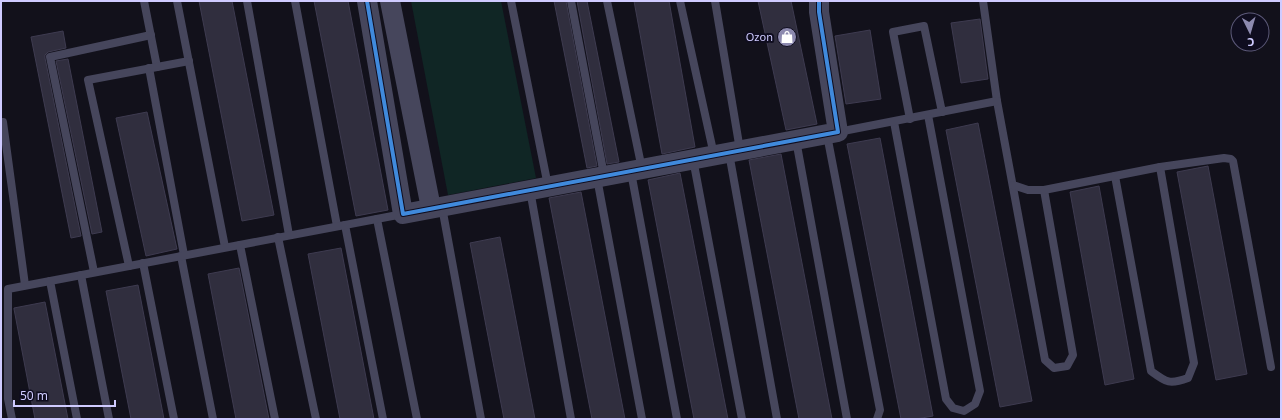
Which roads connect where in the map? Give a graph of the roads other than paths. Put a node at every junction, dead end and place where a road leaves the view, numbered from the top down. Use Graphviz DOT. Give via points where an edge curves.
graph roads {
  1 [pos="144,1"];
  2 [pos="177,1"];
  3 [pos="247,1"];
  4 [pos="295,1"];
  5 [pos="368,1"];
  6 [pos="390,1"];
  7 [pos="511,1"];
  8 [pos="571,1"];
  9 [pos="608,1"];
  10 [pos="680,1"];
  11 [pos="715,1"];
  12 [pos="983,1"];
  13 [pos="822,2"];
  14 [pos="151,35"];
  15 [pos="189,61"];
  16 [pos="157,66"];
  17 [pos="148,68"];
  18 [pos="997,101"];
  19 [pos="942,112"];
  20 [pos="928,115"];
  21 [pos="910,119"];
  22 [pos="4,122"];
  23 [pos="894,122"];
  24 [pos="833,133"];
  25 [pos="796,140"];
  26 [pos="728,153"];
  27 [pos="693,159"];
  28 [pos="1160,167"];
  29 [pos="636,170"];
  30 [pos="601,176"];
  31 [pos="1115,176"];
  32 [pos="1013,185"];
  33 [pos="539,188"];
  34 [pos="1044,190"];
  35 [pos="437,207"];
  36 [pos="403,214"];
  37 [pos="377,219"];
  38 [pos="341,225"];
  39 [pos="289,235"];
  40 [pos="278,237"];
  41 [pos="240,244"];
  42 [pos="225,247"];
  43 [pos="183,255"];
  44 [pos="143,263"];
  45 [pos="129,266"];
  46 [pos="94,272"];
  47 [pos="81,275"];
  48 [pos="50,281"];
  49 [pos="25,286"];
  50 [pos="1271,367"];
  51 [pos="12,419"];
  52 [pos="76,419"];
  53 [pos="109,419"];
  54 [pos="174,419"];
  55 [pos="213,419"];
  56 [pos="275,419"];
  57 [pos="316,419"];
  58 [pos="383,419"];
  59 [pos="417,419"];
  60 [pos="481,419"];
  61 [pos="571,419"];
  62 [pos="642,419"];
  63 [pos="677,419"];
  64 [pos="742,419"];
  65 [pos="777,419"];
  66 [pos="847,419"];
  67 [pos="877,419"];
  1 -- 14 [label="lane"];
  2 -- 15 [label="lane"];
  3 -- 39 [label="lane"];
  4 -- 38 [label="lane"];
  5 -- 36 [label="street"];
  6 -- 35 [label="street"];
  7 -- 33 [label="lane"];
  8 -- 30 [label="lane"];
  9 -- 29 [label="lane"];
  10 -- 26 [label="lane"];
  11 -- 26 [label="lane"];
  12 -- 18 [label="lane"];
  13 -- 24 [label="street" via="819,12"];
  14 -- 16 [label="lane"];
  14 -- 46 [label="lane" via="50,57"];
  15 -- 16 [label="lane"];
  15 -- 42 [label="lane"];
  16 -- 17 [label="lane"];
  17 -- 43 [label="lane"];
  17 -- 45 [label="lane" via="88,80"];
  18 -- 19 [label="lane"];
  18 -- 32 [label="lane"];
  19 -- 20 [label="lane"];
  19 -- 21 [label="lane" via="924,26 901,30 893,32"];
  20 -- 21 [label="lane"];
  20 -- 23 [label="lane" via="980,391 975,404 964,411 953,408 946,399"];
  21 -- 23 [label="lane"];
  22 -- 49 [label="lane"];
  23 -- 24 [label="lane"];
  24 -- 25 [label="street"];
  24 -- 67 [label="lane" via="880,410"];
  25 -- 26 [label="street"];
  25 -- 66 [label="lane"];
  26 -- 27 [label="street"];
  26 -- 65 [label="lane"];
  27 -- 29 [label="street"];
  27 -- 64 [label="lane"];
  28 -- 31 [label="lane"];
  28 -- 31 [label="lane" via="1194,363 1188,378 1175,383 1151,371"];
  28 -- 50 [label="lane" via="1228,158 1233,161"];
  29 -- 30 [label="street"];
  29 -- 63 [label="lane"];
  30 -- 33 [label="street"];
  30 -- 62 [label="lane"];
  31 -- 34 [label="lane"];
  32 -- 34 [label="lane" via="1028,190"];
  32 -- 34 [label="lane" via="1045,360 1054,368 1067,366 1073,355"];
  33 -- 35 [label="street"];
  33 -- 61 [label="lane"];
  35 -- 36 [label="street"];
  35 -- 60 [label="lane"];
  36 -- 37 [label="lane"];
  37 -- 38 [label="lane"];
  37 -- 59 [label="lane"];
  38 -- 39 [label="lane"];
  38 -- 58 [label="lane"];
  39 -- 40 [label="lane"];
  40 -- 41 [label="lane"];
  40 -- 57 [label="lane"];
  41 -- 42 [label="lane"];
  41 -- 56 [label="lane"];
  42 -- 43 [label="lane"];
  43 -- 44 [label="lane"];
  43 -- 55 [label="lane"];
  44 -- 45 [label="lane"];
  44 -- 54 [label="lane"];
  45 -- 46 [label="lane"];
  46 -- 47 [label="lane"];
  47 -- 48 [label="lane"];
  47 -- 53 [label="lane"];
  48 -- 49 [label="lane"];
  48 -- 52 [label="lane"];
  49 -- 51 [label="lane" via="8,289 8,399"];
}
